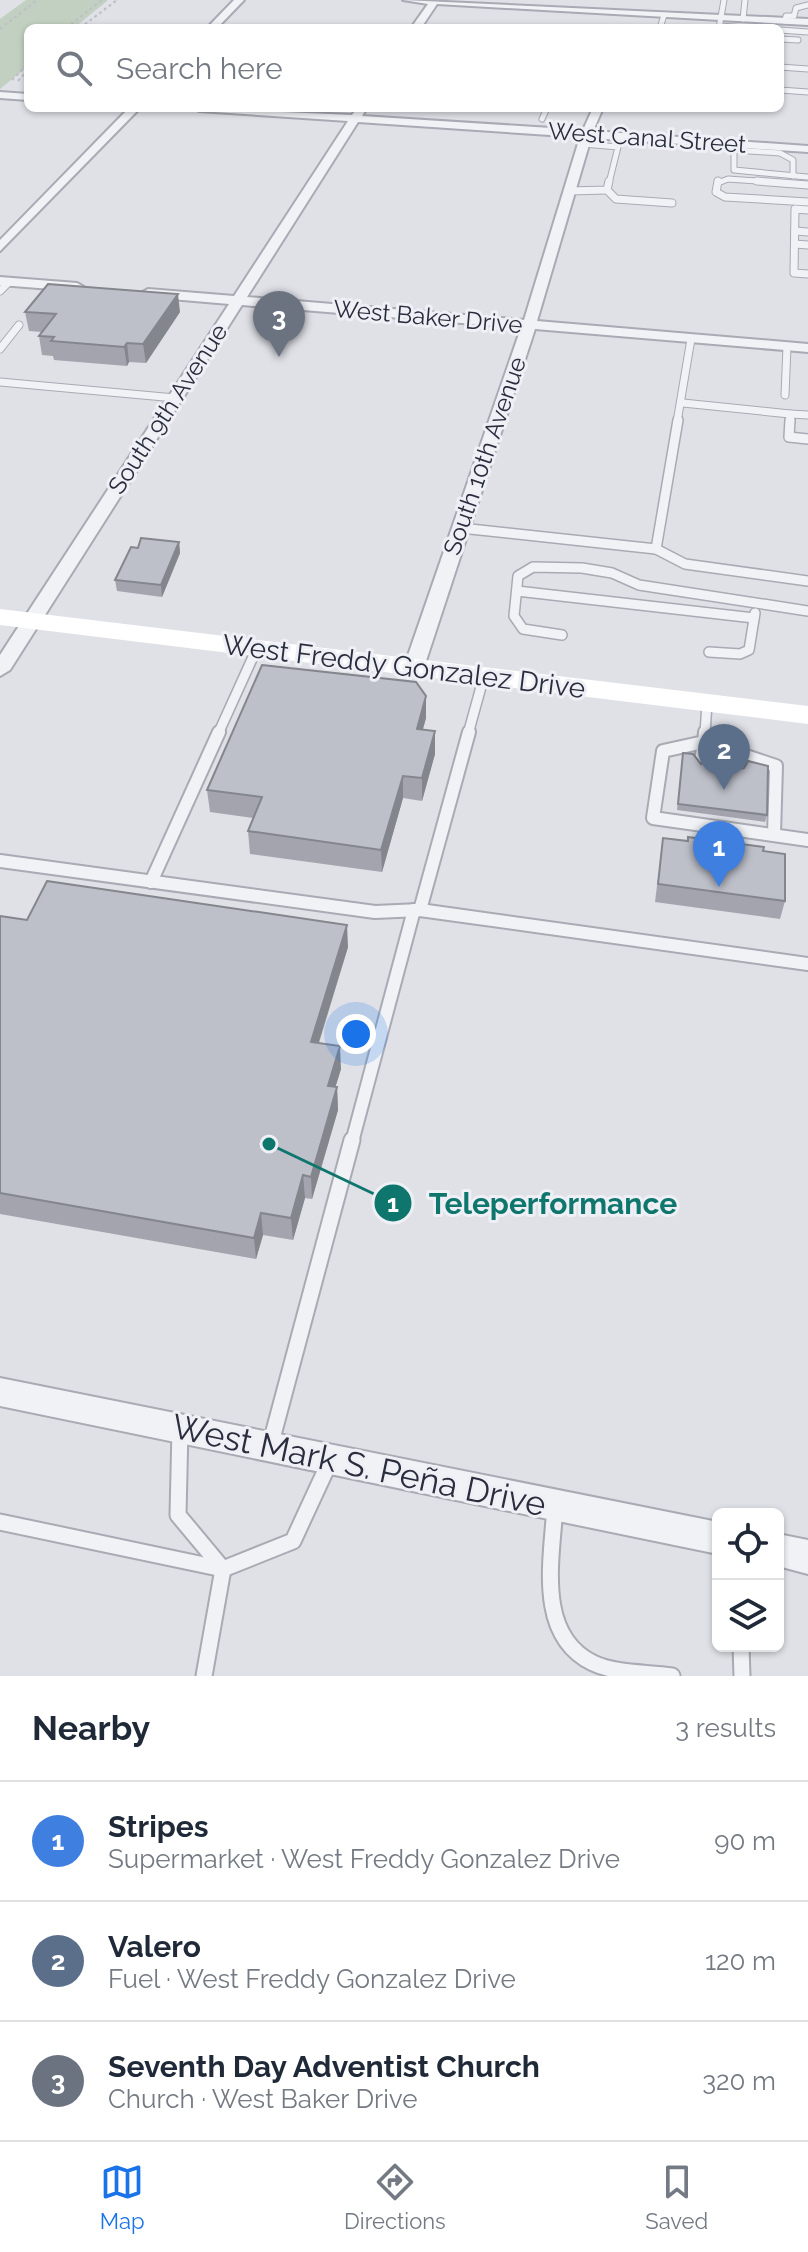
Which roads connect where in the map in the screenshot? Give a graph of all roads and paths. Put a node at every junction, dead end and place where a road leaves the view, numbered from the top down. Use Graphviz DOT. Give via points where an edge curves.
graph roads {
  1 [pos="37,0"];
  2 [pos="102,0"];
  3 [pos="117,0"];
  4 [pos="239,0"];
  5 [pos="408,0"];
  6 [pos="630,0"];
  7 [pos="724,0"];
  8 [pos="745,0"];
  9 [pos="434,1"];
  10 [pos="526,3"];
  11 [pos="808,5"];
  12 [pos="664,15"];
  13 [pos="626,16"];
  14 [pos="808,22"];
  15 [pos="744,23"];
  16 [pos="71,24"];
  17 [pos="85,24"];
  18 [pos="216,24"];
  19 [pos="419,24"];
  20 [pos="661,24"];
  21 [pos="720,24"];
  22 [pos="782,24"];
  23 [pos="784,25"];
  24 [pos="784,26"];
  25 [pos="0,29"];
  26 [pos="808,32"];
  27 [pos="784,39"];
  28 [pos="798,40"];
  29 [pos="784,67"];
  30 [pos="24,68"];
  31 [pos="808,69"];
  32 [pos="8,82"];
  33 [pos="784,90"];
  34 [pos="808,92"];
  35 [pos="0,95"];
  36 [pos="24,97"];
  37 [pos="131,112"];
  38 [pos="327,112"];
  39 [pos="545,112"];
  40 [pos="596,112"];
  41 [pos="359,113"];
  42 [pos="542,119"];
  43 [pos="585,139"];
  44 [pos="734,147"];
  45 [pos="808,149"];
  46 [pos="780,150"];
  47 [pos="793,163"];
  48 [pos="808,164"];
  49 [pos="793,176"];
  50 [pos="808,178"];
  51 [pos="808,185"];
  52 [pos="607,190"];
  53 [pos="569,191"];
  54 [pos="808,202"];
  55 [pos="672,203"];
  56 [pos="808,210"];
  57 [pos="795,231"];
  58 [pos="808,232"];
  59 [pos="795,244"];
  60 [pos="808,245"];
  61 [pos="0,247"];
  62 [pos="808,274"];
  63 [pos="3,285"];
  64 [pos="50,285"];
  65 [pos="92,288"];
  66 [pos="76,296"];
  67 [pos="136,296"];
  68 [pos="239,299"];
  69 [pos="19,325"];
  70 [pos="529,326"];
  71 [pos="691,339"];
  72 [pos="787,347"];
  73 [pos="808,348"];
  74 [pos="0,349"];
  75 [pos="0,382"];
  76 [pos="785,395"];
  77 [pos="175,398"];
  78 [pos="683,403"];
  79 [pos="790,414"];
  80 [pos="808,415"];
  81 [pos="808,439"];
  82 [pos="461,528"];
  83 [pos="656,549"];
  84 [pos="808,581"];
  85 [pos="517,591"];
  86 [pos="755,604"];
  87 [pos="808,611"];
  88 [pos="0,617"];
  89 [pos="754,618"];
  90 [pos="30,621"];
  91 [pos="562,635"];
  92 [pos="257,648"];
  93 [pos="709,652"];
  94 [pos="414,667"];
  95 [pos="0,670"];
  96 [pos="484,676"];
  97 [pos="707,702"];
  98 [pos="808,715"];
  99 [pos="704,742"];
  100 [pos="701,761"];
  101 [pos="738,766"];
  102 [pos="774,835"];
  103 [pos="808,840"];
  104 [pos="0,861"];
  105 [pos="151,882"];
  106 [pos="417,910"];
  107 [pos="808,964"];
  108 [pos="0,1392"];
  109 [pos="180,1428"];
  110 [pos="269,1447"];
  111 [pos="331,1459"];
  112 [pos="555,1505"];
  113 [pos="0,1522"];
  114 [pos="712,1537"];
  115 [pos="784,1551"];
  116 [pos="808,1557"];
  117 [pos="223,1569"];
  118 [pos="741,1652"];
  119 [pos="204,1676"];
  120 [pos="672,1676"];
  121 [pos="742,1676"];
  1 -- 25 [label="path"];
  2 -- 16 [label="path"];
  3 -- 17 [label="path"];
  4 -- 18 [label="street"];
  5 -- 9 [label="street"];
  6 -- 13 [label="street"];
  7 -- 21 [label="lane"];
  8 -- 15 [label="lane"];
  9 -- 10 [label="street"];
  9 -- 19 [label="street"];
  10 -- 13 [label="street"];
  11 -- 22 [label="lane" via="796,8"];
  12 -- 13 [label="street"];
  12 -- 20 [label="lane"];
  12 -- 21 [label="street"];
  14 -- 23 [label="street"];
  15 -- 21 [label="street"];
  24 -- 26 [label="lane"];
  27 -- 28 [label="lane"];
  29 -- 31 [label="lane"];
  30 -- 32 [label="path"];
  33 -- 34 [label="lane"];
  35 -- 36 [label="street"];
  37 -- 61 [label="street"];
  38 -- 41 [label="street, West Canal Street"];
  39 -- 42 [label="lane"];
  40 -- 43 [label="street, South 10th Avenue"];
  41 -- 43 [label="street, West Canal Street"];
  41 -- 68 [label="street, South 9th Avenue"];
  43 -- 44 [label="street, West Canal Street"];
  43 -- 52 [label="lane" via="618,147"];
  43 -- 53 [label="street, South 10th Avenue"];
  44 -- 46 [label="street, West Canal Street"];
  44 -- 49 [label="lane" via="734,170"];
  45 -- 46 [label="street, West Canal Street"];
  46 -- 47 [label="lane"];
  47 -- 48 [label="lane"];
  47 -- 49 [label="lane"];
  49 -- 50 [label="lane"];
  51 -- 54 [label="lane" via="728,179 718,181 716,192"];
  52 -- 53 [label="lane"];
  52 -- 55 [label="lane" via="616,199"];
  53 -- 70 [label="street, South 10th Avenue"];
  56 -- 57 [label="lane" via="795,209"];
  57 -- 58 [label="lane"];
  57 -- 59 [label="lane"];
  59 -- 60 [label="lane"];
  59 -- 62 [label="lane" via="794,273"];
  63 -- 64 [label="street"];
  64 -- 65 [label="street"];
  64 -- 66 [label="lane" via="44,294"];
  67 -- 68 [label="street, West Baker Drive"];
  68 -- 70 [label="street, West Baker Drive"];
  68 -- 77 [label="street, South 9th Avenue"];
  69 -- 74 [label="lane"];
  70 -- 71 [label="street, West Baker Drive"];
  70 -- 82 [label="street, South 10th Avenue"];
  71 -- 72 [label="street, West Baker Drive"];
  71 -- 78 [label="lane"];
  72 -- 73 [label="street, West Baker Drive"];
  72 -- 76 [label="lane"];
  75 -- 77 [label="lane"];
  77 -- 90 [label="street, South 9th Avenue"];
  78 -- 79 [label="lane"];
  78 -- 83 [label="lane"];
  79 -- 80 [label="lane"];
  79 -- 81 [label="lane" via="789,437"];
  82 -- 83 [label="lane"];
  82 -- 94 [label="street, South 10th Avenue"];
  83 -- 84 [label="lane" via="685,564"];
  85 -- 86 [label="lane" via="518,576 533,567 568,567"];
  85 -- 89 [label="lane"];
  85 -- 91 [label="lane" via="514,616 523,629"];
  86 -- 87 [label="lane"];
  86 -- 89 [label="lane"];
  88 -- 90 [label="main road, West Freddy Gonzalez Drive"];
  89 -- 93 [label="lane" via="749,650"];
  90 -- 92 [label="main road, West Freddy Gonzalez Drive"];
  90 -- 95 [label="street, South 9th Avenue"];
  92 -- 94 [label="main road, West Freddy Gonzalez Drive"];
  92 -- 105 [label="lane"];
  94 -- 96 [label="main road, West Freddy Gonzalez Drive"];
  96 -- 97 [label="main road, West Freddy Gonzalez Drive"];
  96 -- 106 [label="lane"];
  97 -- 98 [label="main road, West Freddy Gonzalez Drive"];
  97 -- 99 [label="lane"];
  99 -- 100 [label="lane"];
  99 -- 101 [label="lane"];
  99 -- 102 [label="lane" via="776,766"];
  99 -- 102 [label="lane" via="663,751 653,818 696,818"];
  102 -- 103 [label="lane"];
  104 -- 105 [label="lane"];
  105 -- 106 [label="lane" via="375,912"];
  106 -- 107 [label="lane"];
  106 -- 110 [label="lane"];
  108 -- 109 [label="street, West Mark S. Peña Drive"];
  109 -- 110 [label="street, West Mark S. Peña Drive"];
  109 -- 117 [label="lane" via="178,1515"];
  110 -- 111 [label="street, West Mark S. Peña Drive"];
  111 -- 112 [label="street, West Mark S. Peña Drive"];
  111 -- 117 [label="lane" via="293,1541"];
  112 -- 114 [label="street, West Mark S. Peña Drive"];
  112 -- 120 [label="lane" via="552,1615 564,1641 593,1662"];
  113 -- 117 [label="lane"];
  115 -- 116 [label="street"];
  117 -- 119 [label="lane"];
  118 -- 121 [label="lane"];
}
